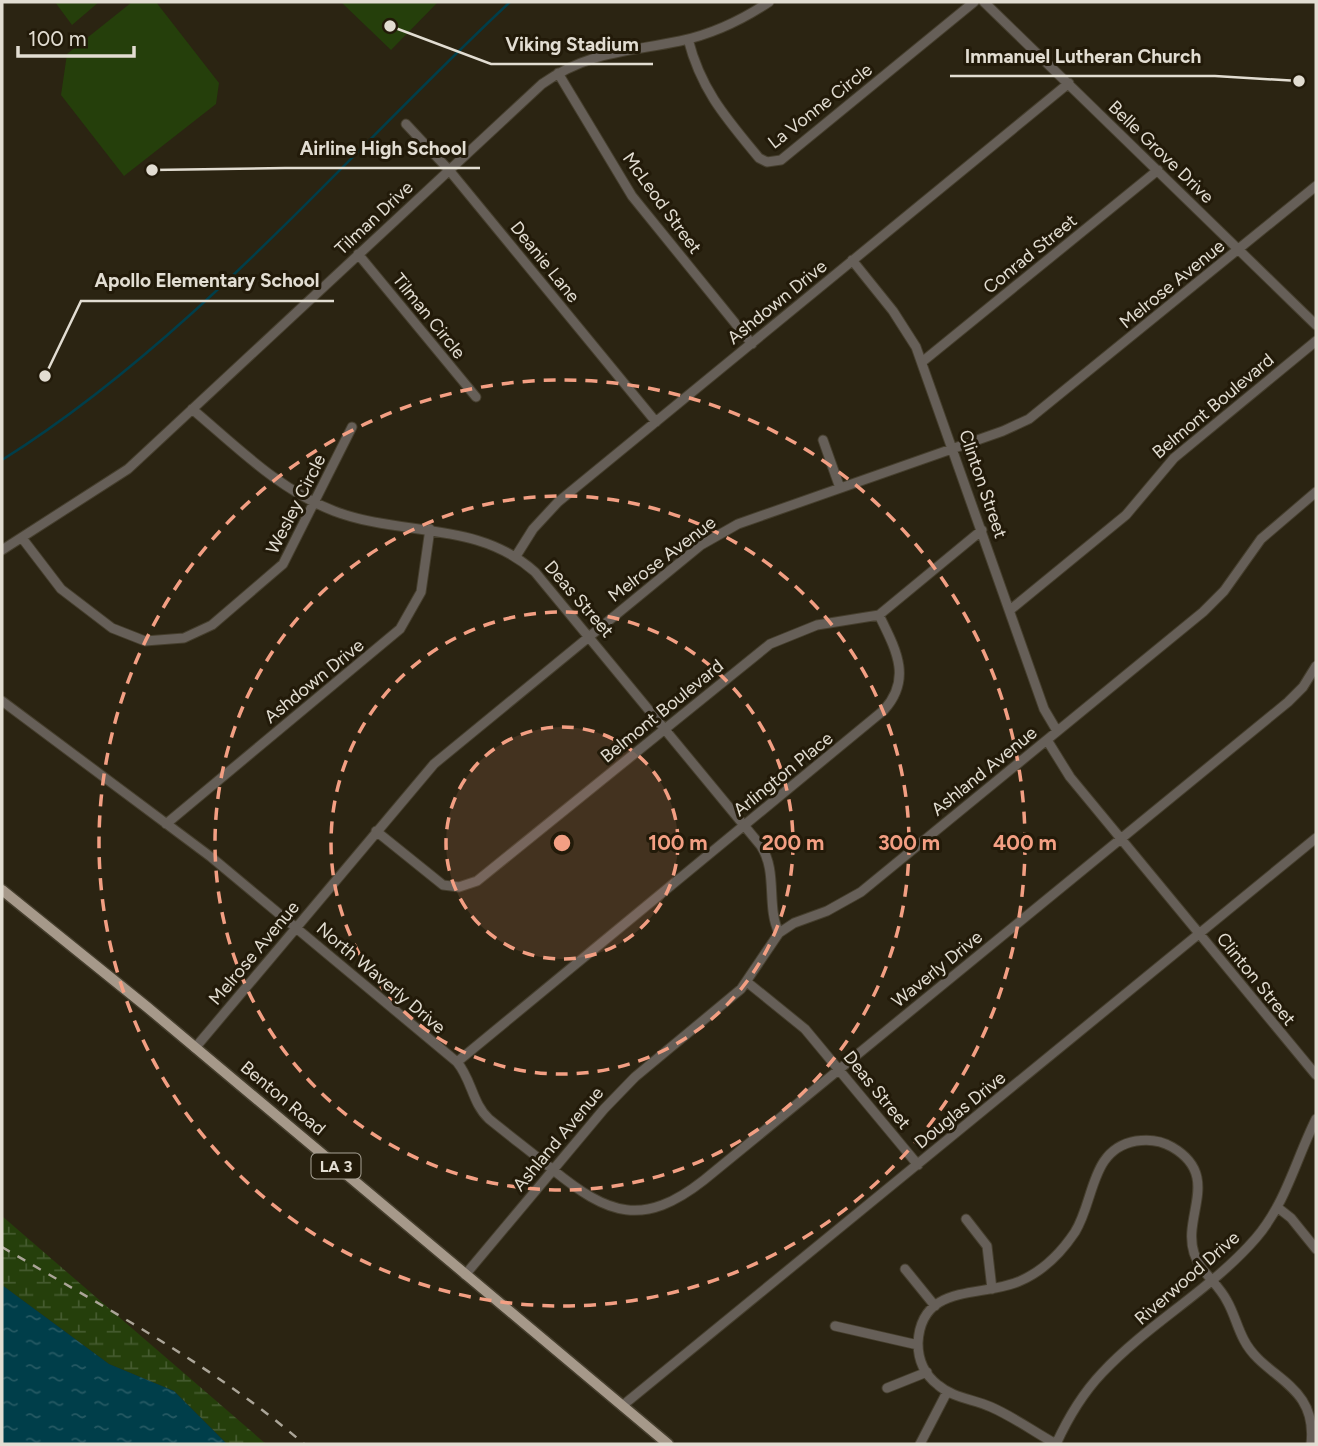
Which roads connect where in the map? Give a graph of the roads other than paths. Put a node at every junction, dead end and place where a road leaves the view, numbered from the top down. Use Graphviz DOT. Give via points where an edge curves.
graph roads {
  1 [pos="769,2"];
  2 [pos="974,2"];
  3 [pos="984,2"];
  4 [pos="688,39"];
  5 [pos="558,73"];
  6 [pos="1069,83"];
  7 [pos="406,124"];
  8 [pos="449,170"];
  9 [pos="1158,170"];
  10 [pos="1316,186"];
  11 [pos="1239,250"];
  12 [pos="358,254"];
  13 [pos="852,261"];
  14 [pos="1316,325"];
  15 [pos="1316,341"];
  16 [pos="752,344"];
  17 [pos="922,362"];
  18 [pos="476,397"];
  19 [pos="192,409"];
  20 [pos="656,422"];
  21 [pos="352,427"];
  22 [pos="823,440"];
  23 [pos="953,449"];
  24 [pos="840,488"];
  25 [pos="1316,492"];
  26 [pos="316,503"];
  27 [pos="430,529"];
  28 [pos="982,530"];
  29 [pos="22,538"];
  30 [pos="2,550"];
  31 [pos="516,556"];
  32 [pos="1010,610"];
  33 [pos="879,615"];
  34 [pos="590,635"];
  35 [pos="1316,666"];
  36 [pos="2,701"];
  37 [pos="666,728"];
  38 [pos="1057,732"];
  39 [pos="1047,740"];
  40 [pos="166,824"];
  41 [pos="745,825"];
  42 [pos="376,831"];
  43 [pos="1316,838"];
  44 [pos="1121,839"];
  45 [pos="2,890"];
  46 [pos="295,928"];
  47 [pos="779,933"];
  48 [pos="1199,934"];
  49 [pos="747,982"];
  50 [pos="195,1048"];
  51 [pos="457,1062"];
  52 [pos="840,1069"];
  53 [pos="1315,1076"];
  54 [pos="1316,1119"];
  55 [pos="918,1165"];
  56 [pos="552,1170"];
  57 [pos="1277,1207"];
  58 [pos="966,1219"];
  59 [pos="1316,1249"];
  60 [pos="905,1269"];
  61 [pos="465,1275"];
  62 [pos="1212,1281"];
  63 [pos="992,1289"];
  64 [pos="935,1306"];
  65 [pos="835,1326"];
  66 [pos="918,1345"];
  67 [pos="926,1372"];
  68 [pos="887,1388"];
  69 [pos="947,1392"];
  70 [pos="622,1406"];
  71 [pos="668,1444"];
  72 [pos="919,1444"];
  73 [pos="1056,1444"];
  74 [pos="1311,1444"];
  1 -- 4 [label="street, Tilman Drive" via="732,24"];
  2 -- 4 [label="street, La Vonne Circle" via="772,163 759,158 707,92"];
  3 -- 6 [label="street, Belle Grove Drive"];
  4 -- 5 [label="street, Tilman Drive" via="600,54"];
  5 -- 8 [label="street, Tilman Drive"];
  5 -- 16 [label="street, McLeod Street" via="637,203"];
  6 -- 9 [label="street, Belle Grove Drive"];
  6 -- 13 [label="street, Ashdown Drive"];
  7 -- 8 [label="street, Deanie Lane"];
  8 -- 12 [label="street, Tilman Drive"];
  8 -- 20 [label="street, Deanie Lane"];
  9 -- 11 [label="street, Belle Grove Drive"];
  9 -- 17 [label="street, Conrad Street"];
  10 -- 11 [label="street, Melrose Avenue"];
  11 -- 14 [label="street, Belle Grove Drive"];
  11 -- 23 [label="street, Melrose Avenue" via="1041,411"];
  12 -- 18 [label="street, Tilman Circle"];
  12 -- 19 [label="street, Tilman Drive"];
  13 -- 16 [label="street, Ashdown Drive"];
  13 -- 17 [label="street, Clinton Street" via="907,330"];
  15 -- 32 [label="street, Belmont Boulevard" via="1174,457 1126,515"];
  16 -- 20 [label="street, Ashdown Drive"];
  17 -- 23 [label="street, Clinton Street"];
  19 -- 26 [label="street, Deas Street" via="271,475"];
  19 -- 29 [label="street, Tilman Drive" via="122,474"];
  20 -- 31 [label="street, Ashdown Drive" via="558,502"];
  21 -- 26 [label="street, Wesley Circle"];
  22 -- 24 [label="street"];
  23 -- 24 [label="street, Melrose Avenue"];
  23 -- 28 [label="street, Clinton Street"];
  24 -- 34 [label="street, Melrose Avenue" via="715,536"];
  25 -- 38 [label="street, Ashland Avenue" via="1261,539 1212,604"];
  26 -- 27 [label="street, Deas Street" via="373,522"];
  26 -- 29 [label="street, Wesley Circle" via="277,570 205,630 174,641 145,641 112,628 61,589"];
  27 -- 31 [label="street, Deas Street" via="477,538"];
  27 -- 40 [label="street, Ashdown Drive" via="421,592 400,629"];
  28 -- 32 [label="street, Clinton Street"];
  28 -- 33 [label="street"];
  29 -- 30 [label="street, Tilman Drive"];
  31 -- 34 [label="street, Deas Street" via="544,580"];
  32 -- 38 [label="street, Clinton Street" via="1044,709"];
  33 -- 37 [label="street, Belmont Boulevard" via="817,625 778,639"];
  33 -- 41 [label="street, Arlington Place" via="901,666 894,698"];
  34 -- 37 [label="street, Deas Street"];
  34 -- 42 [label="street, Melrose Avenue" via="445,753"];
  35 -- 44 [label="street, Waverly Drive" via="1288,702"];
  36 -- 40 [label="street, North Waverly Drive"];
  37 -- 41 [label="street, Deas Street"];
  37 -- 42 [label="street, Belmont Boulevard" via="498,866 467,885 450,887 435,881"];
  38 -- 39 [label="street, Ashland Avenue"];
  39 -- 44 [label="street, Clinton Street" via="1070,777"];
  39 -- 47 [label="street, Ashland Avenue" via="861,892"];
  40 -- 46 [label="street, North Waverly Drive"];
  41 -- 47 [label="street, Deas Street" via="767,857"];
  41 -- 51 [label="street, Arlington Place"];
  42 -- 46 [label="street, Melrose Avenue"];
  43 -- 48 [label="street, Douglas Drive"];
  44 -- 48 [label="street, Clinton Street"];
  44 -- 52 [label="street, Waverly Drive"];
  45 -- 50 [label="main road, Benton Road / LA 3"];
  46 -- 50 [label="street, Melrose Avenue"];
  46 -- 51 [label="street, North Waverly Drive"];
  47 -- 49 [label="street, Ashland Avenue"];
  48 -- 53 [label="street, Clinton Street"];
  48 -- 55 [label="street, Douglas Drive"];
  49 -- 52 [label="street, Deas Street" via="805,1029"];
  49 -- 56 [label="street, Ashland Avenue" via="625,1086"];
  50 -- 61 [label="main road, Benton Road / LA 3"];
  51 -- 56 [label="street, North Waverly Drive" via="482,1113"];
  52 -- 55 [label="street, Deas Street"];
  52 -- 56 [label="street, Waverly Drive" via="698,1185 665,1204 633,1210 610,1207 581,1193"];
  54 -- 57 [label="street, Riverwood Drive"];
  55 -- 70 [label="street, Douglas Drive"];
  56 -- 61 [label="street, Ashland Avenue"];
  57 -- 59 [label="street"];
  57 -- 62 [label="street, Riverwood Drive" via="1245,1251"];
  58 -- 63 [label="street" via="987,1246"];
  60 -- 64 [label="street"];
  61 -- 70 [label="main road, Benton Road / LA 3"];
  62 -- 63 [label="street" via="1192,1245 1199,1192 1196,1176 1173,1147 1149,1140 1128,1143 1105,1159 1082,1221 1050,1261 1021,1281"];
  62 -- 73 [label="street, Riverwood Drive" via="1102,1373 1078,1402"];
  62 -- 74 [label="street" via="1228,1302 1252,1353 1307,1394 1315,1412"];
  63 -- 64 [label="street" via="961,1292"];
  64 -- 66 [label="street" via="924,1320"];
  65 -- 66 [label="street"];
  66 -- 67 [label="street"];
  67 -- 68 [label="street"];
  67 -- 69 [label="street"];
  69 -- 72 [label="street"];
  69 -- 73 [label="street" via="995,1409"];
  70 -- 71 [label="main road, Benton Road / LA 3"];
}
